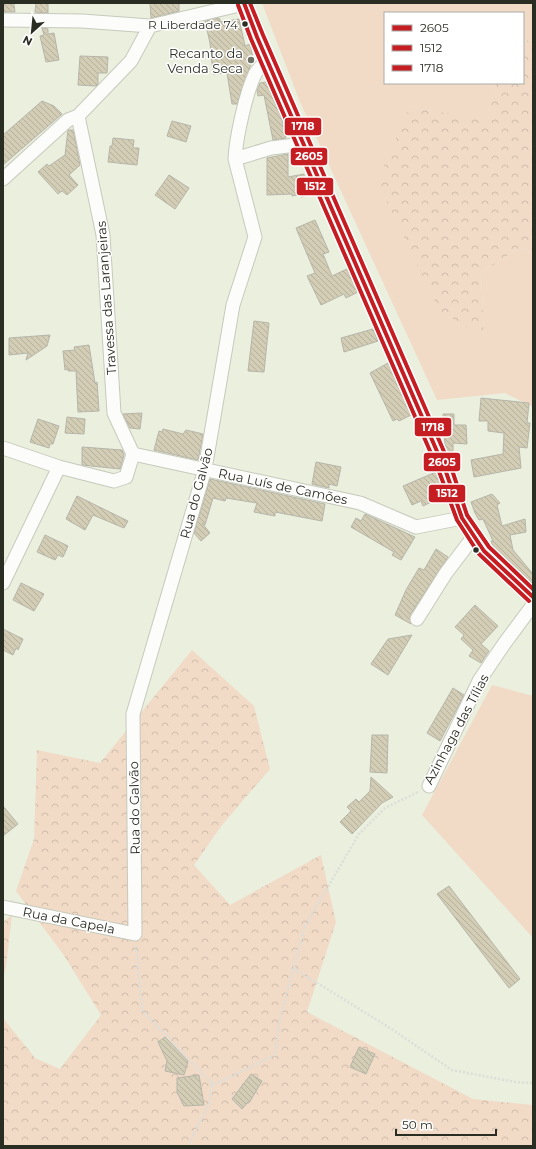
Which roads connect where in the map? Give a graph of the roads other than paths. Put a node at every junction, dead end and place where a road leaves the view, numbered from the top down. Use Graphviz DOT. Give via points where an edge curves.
graph roads {
  1 [pos="244,4"];
  2 [pos="3,20"];
  3 [pos="150,26"];
  4 [pos="267,60"];
  5 [pos="78,116"];
  6 [pos="304,144"];
  7 [pos="235,159"];
  8 [pos="3,179"];
  9 [pos="3,448"];
  10 [pos="133,454"];
  11 [pos="59,466"];
  12 [pos="205,469"];
  13 [pos="462,518"];
  14 [pos="474,536"];
  15 [pos="3,583"];
  16 [pos="533,597"];
  17 [pos="533,605"];
  18 [pos="417,619"];
  19 [pos="429,786"];
  20 [pos="3,907"];
  21 [pos="135,934"];
  1 -- 3 [label="street"];
  1 -- 4 [label="street"];
  2 -- 3 [label="street" via="82,21"];
  3 -- 5 [label="street" via="131,61"];
  4 -- 6 [label="street"];
  4 -- 7 [label="street, Rua do Galvão" via="255,74 242,117"];
  5 -- 8 [label="street" via="68,120"];
  5 -- 10 [label="street, Travessa das Laranjeiras" via="103,235 114,413"];
  6 -- 7 [label="street" via="271,148"];
  6 -- 13 [label="street" via="446,472"];
  7 -- 12 [label="street, Rua do Galvão" via="255,237 233,306"];
  9 -- 11 [label="street"];
  10 -- 11 [label="street" via="126,477 114,481"];
  10 -- 12 [label="street, Rua Luís de Camões"];
  11 -- 15 [label="street"];
  12 -- 13 [label="street, Rua Luís de Camões" via="360,503 416,527"];
  12 -- 21 [label="street, Rua do Galvão" via="133,714"];
  13 -- 14 [label="street"];
  14 -- 16 [label="street" via="484,551"];
  14 -- 18 [label="street" via="446,573"];
  17 -- 19 [label="street, Azinhaga das Tílias" via="480,681"];
  20 -- 21 [label="street, Rua da Capela"];
}
